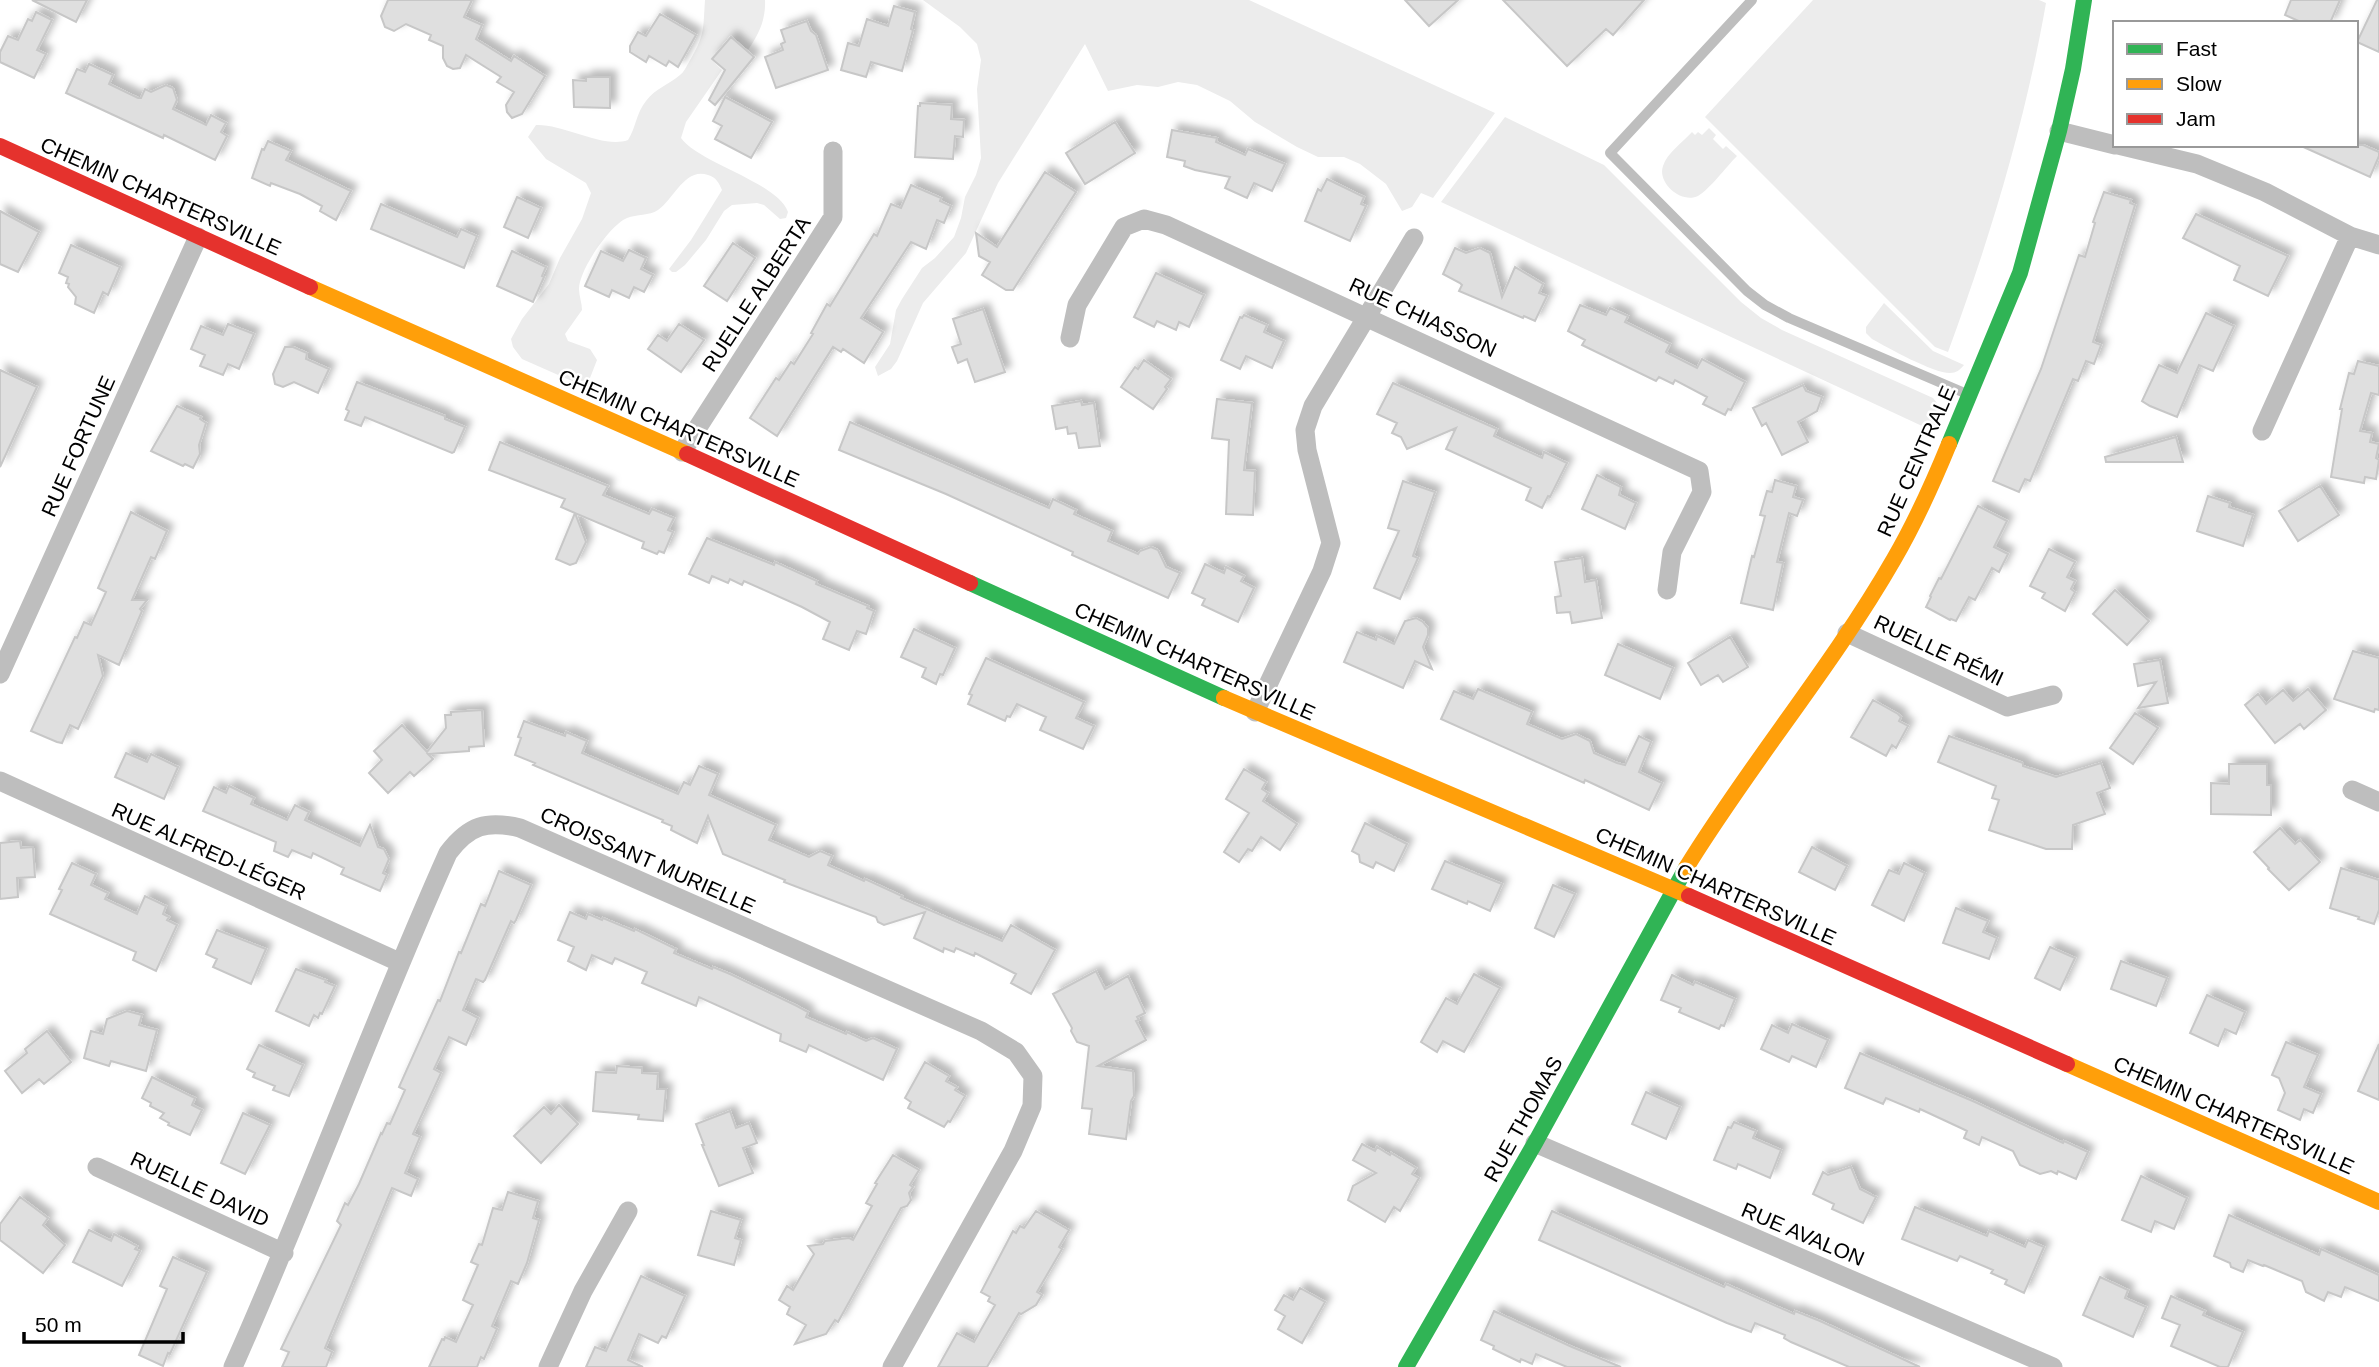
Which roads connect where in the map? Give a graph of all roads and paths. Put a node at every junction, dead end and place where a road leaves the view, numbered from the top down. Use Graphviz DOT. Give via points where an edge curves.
graph roads {
  1 [pos="1752,0"];
  2 [pos="2084,0"];
  3 [pos="2059,131"];
  4 [pos="2113,144"];
  5 [pos="0,146"];
  6 [pos="2125,147"];
  7 [pos="833,151"];
  8 [pos="2350,236"];
  9 [pos="198,237"];
  10 [pos="1414,238"];
  11 [pos="2379,245"];
  12 [pos="1367,317"];
  13 [pos="1070,338"];
  14 [pos="1970,395"];
  15 [pos="2262,431"];
  16 [pos="682,452"];
  17 [pos="1667,590"];
  18 [pos="1847,633"];
  19 [pos="0,674"];
  20 [pos="2053,695"];
  21 [pos="1255,712"];
  22 [pos="0,781"];
  23 [pos="2352,790"];
  24 [pos="2379,802"];
  25 [pos="1673,889"];
  26 [pos="399,962"];
  27 [pos="1535,1143"];
  28 [pos="97,1167"];
  29 [pos="2379,1202"];
  30 [pos="628,1212"];
  31 [pos="284,1253"];
  32 [pos="233,1367"];
  33 [pos="548,1367"];
  34 [pos="892,1367"];
  35 [pos="1406,1367"];
  36 [pos="2053,1367"];
  1 -- 14 [label="lane" via="1610,153 1765,305"];
  2 -- 3 [label="street, RUE CENTRALE"];
  3 -- 4 [label="street"];
  3 -- 14 [label="street, RUE CENTRALE" via="2020,272"];
  5 -- 9 [label="street, CHEMIN CHARTERSVILLE"];
  6 -- 8 [label="street" via="2197,164"];
  7 -- 16 [label="street, RUELLE ALBERTA" via="833,217"];
  8 -- 11 [label="street"];
  8 -- 15 [label="street"];
  9 -- 16 [label="street, CHEMIN CHARTERSVILLE"];
  9 -- 19 [label="street, RUE FORTUNE"];
  10 -- 12 [label="street"];
  12 -- 13 [label="street, RUE CHIASSON" via="1144,219 1124,227 1077,305"];
  12 -- 17 [label="street, RUE CHIASSON" via="1699,471 1702,492 1672,552"];
  12 -- 21 [label="street" via="1317,399 1305,430 1331,543"];
  14 -- 18 [label="street, RUE CENTRALE" via="1894,559"];
  16 -- 21 [label="street, CHEMIN CHARTERSVILLE"];
  18 -- 20 [label="street, RUELLE RÉMI" via="2007,706"];
  18 -- 25 [label="street, RUE CENTRALE" via="1723,808"];
  21 -- 25 [label="street, CHEMIN CHARTERSVILLE"];
  22 -- 26 [label="street, RUE ALFRED-LÉGER"];
  23 -- 24 [label="street"];
  25 -- 27 [label="street, RUE THOMAS"];
  25 -- 29 [label="street, CHEMIN CHARTERSVILLE"];
  26 -- 31 [label="street, CROISSANT MURIELLE"];
  26 -- 34 [label="street, CROISSANT MURIELLE" via="448,853 477,827 501,823 981,1031 1016,1052 1033,1076 1032,1106 1013,1151"];
  27 -- 35 [label="street, RUE THOMAS"];
  27 -- 36 [label="street, RUE AVALON"];
  28 -- 31 [label="street, RUELLE DAVID"];
  30 -- 33 [label="street" via="583,1291"];
  31 -- 32 [label="street, CROISSANT MURIELLE"];
}
